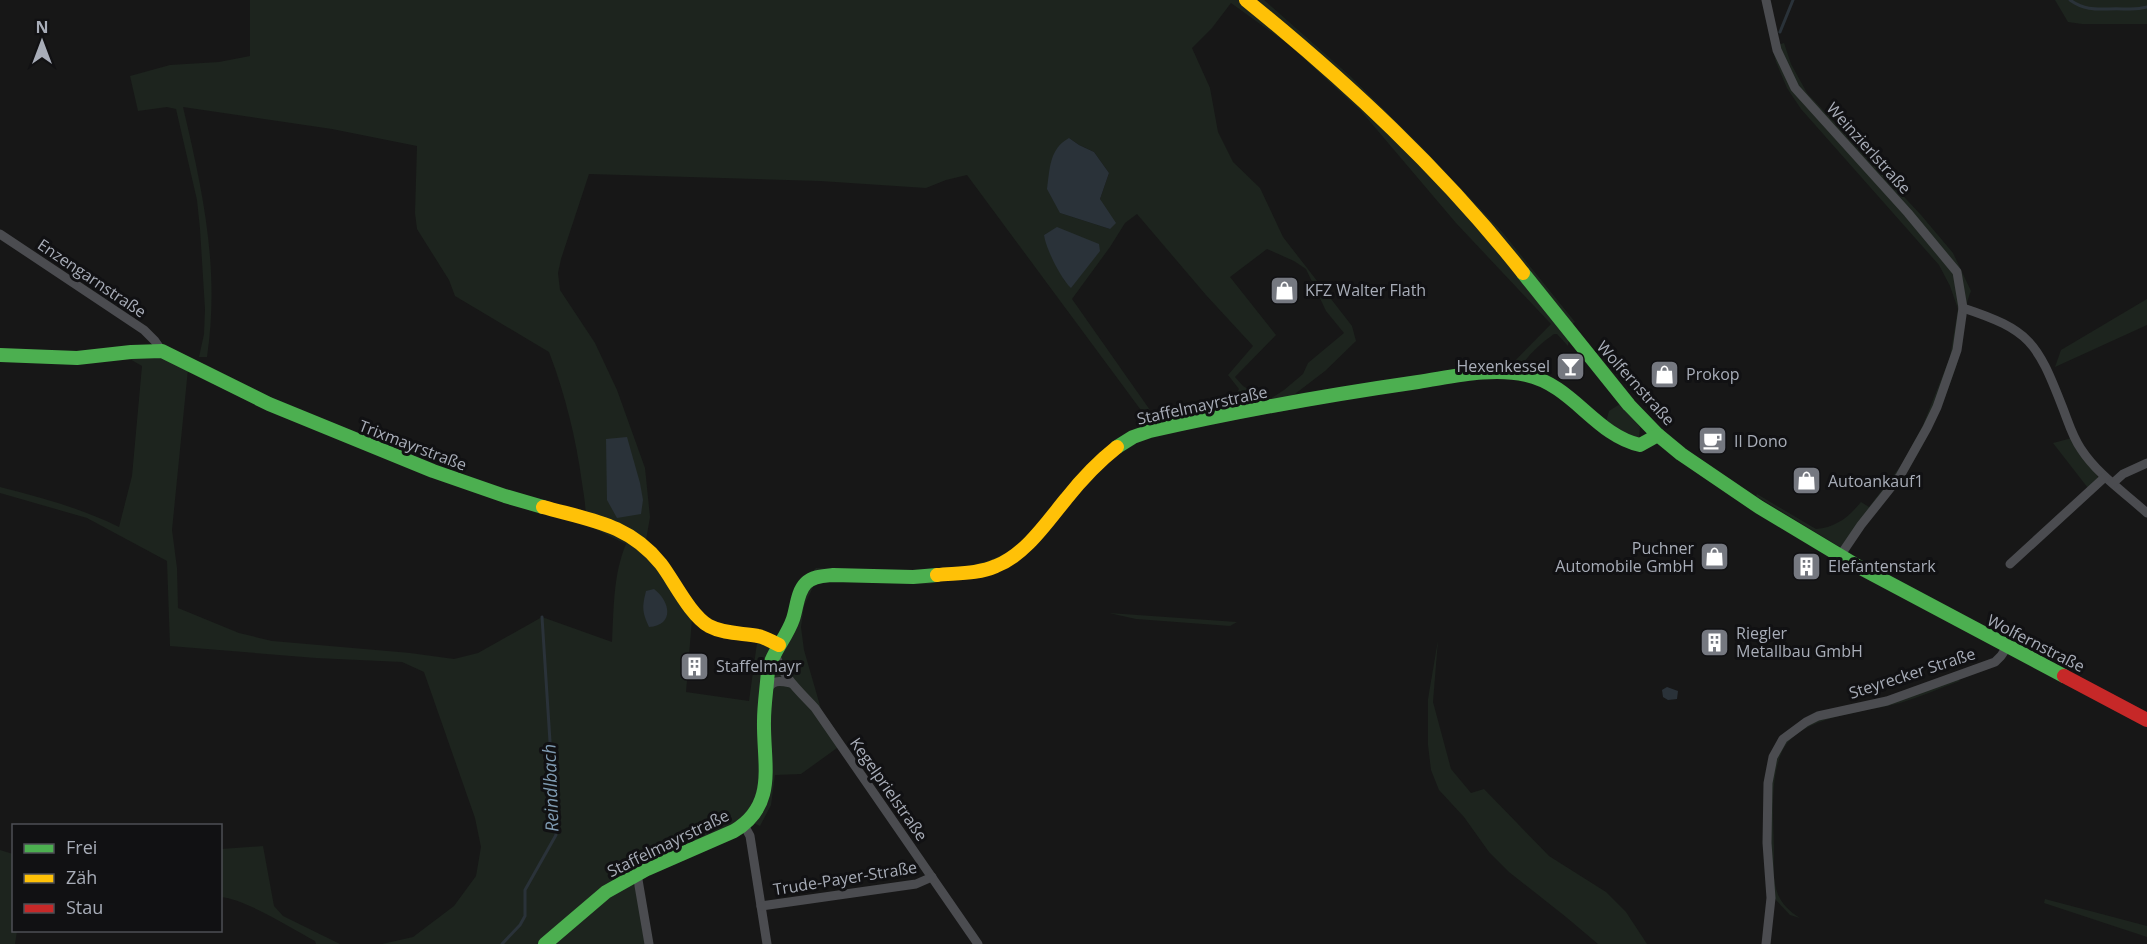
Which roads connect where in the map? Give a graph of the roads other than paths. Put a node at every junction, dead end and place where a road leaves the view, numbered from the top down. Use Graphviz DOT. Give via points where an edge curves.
graph roads {
  1 [pos="1246,0"];
  2 [pos="1766,0"];
  3 [pos="0,234"];
  4 [pos="1964,308"];
  5 [pos="162,351"];
  6 [pos="0,355"];
  7 [pos="1658,435"];
  8 [pos="2147,463"];
  9 [pos="2105,477"];
  10 [pos="2113,483"];
  11 [pos="2147,513"];
  12 [pos="1840,556"];
  13 [pos="2010,564"];
  14 [pos="2007,647"];
  15 [pos="777,649"];
  16 [pos="791,683"];
  17 [pos="767,691"];
  18 [pos="2147,720"];
  19 [pos="744,825"];
  20 [pos="637,874"];
  21 [pos="932,877"];
  22 [pos="761,906"];
  23 [pos="545,944"];
  24 [pos="649,944"];
  25 [pos="766,944"];
  26 [pos="978,944"];
  27 [pos="1766,944"];
  1 -- 7 [label="street, Wolfernstraße" via="1314,55 1459,197 1629,405"];
  2 -- 4 [label="street, Weinzierlstraße" via="1777,50 1795,88 1957,272"];
  3 -- 5 [label="street, Enzengarnstraße" via="144,330"];
  4 -- 9 [label="street" via="1997,319 2027,339 2046,366 2081,449"];
  4 -- 12 [label="street, Weinzierlstraße" via="1957,350 1932,418 1900,476"];
  5 -- 6 [label="street, Trixmayrstraße" via="77,358"];
  5 -- 15 [label="street, Trixmayrstraße" via="269,404 433,471 625,532 648,550 707,625 761,636"];
  7 -- 12 [label="street, Wolfernstraße" via="1718,480"];
  7 -- 15 [label="street, Staffelmayrstraße" via="1640,445 1626,442 1546,381 1519,373 1473,374 1350,392 1160,429 1132,437 1110,452 1031,540 997,566 934,576 813,578 803,586 793,620"];
  8 -- 10 [label="street"];
  9 -- 10 [label="street"];
  9 -- 13 [label="street"];
  10 -- 11 [label="street"];
  12 -- 14 [label="street, Wolfernstraße"];
  14 -- 18 [label="street, Wolfernstraße"];
  14 -- 27 [label="street, Steyrecker Straße" via="1995,662 1887,700 1818,716 1783,739 1773,757 1768,783 1771,898"];
  15 -- 16 [label="street, Kegelprielstraße" via="778,664"];
  15 -- 17 [label="street, Staffelmayrstraße" via="768,670"];
  16 -- 17 [label="street" via="774,682"];
  16 -- 21 [label="street, Kegelprielstraße" via="814,708"];
  17 -- 19 [label="street, Staffelmayrstraße" via="767,779 756,811"];
  19 -- 20 [label="street, Staffelmayrstraße"];
  19 -- 22 [label="street" via="750,836"];
  20 -- 23 [label="street, Staffelmayrstraße" via="606,892"];
  20 -- 24 [label="street"];
  21 -- 22 [label="street, Trude-Payer-Straße" via="916,884"];
  21 -- 26 [label="street, Kegelprielstraße"];
  22 -- 25 [label="street"];
}
